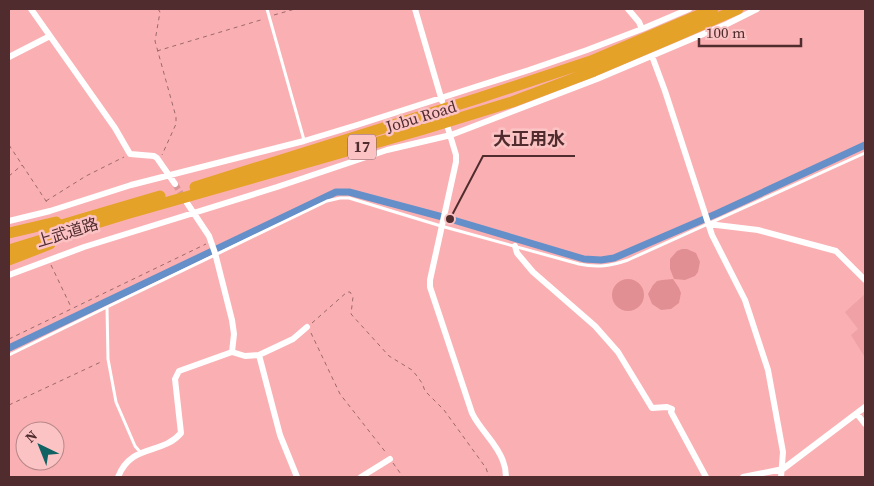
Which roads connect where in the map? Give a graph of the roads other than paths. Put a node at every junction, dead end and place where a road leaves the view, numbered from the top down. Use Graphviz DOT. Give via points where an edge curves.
graph roads {
  1 [pos="31,9"];
  2 [pos="267,9"];
  3 [pos="414,9"];
  4 [pos="628,9"];
  5 [pos="689,9"];
  6 [pos="713,9"];
  7 [pos="738,9"];
  8 [pos="757,9"];
  9 [pos="642,29"];
  10 [pos="50,36"];
  11 [pos="652,56"];
  12 [pos="9,57"];
  13 [pos="442,102"];
  14 [pos="447,125"];
  15 [pos="451,135"];
  16 [pos="304,141"];
  17 [pos="865,153"];
  18 [pos="169,176"];
  19 [pos="175,184"];
  20 [pos="187,203"];
  21 [pos="126,210"];
  22 [pos="194,214"];
  23 [pos="9,221"];
  24 [pos="708,223"];
  25 [pos="441,224"];
  26 [pos="9,233"];
  27 [pos="9,242"];
  28 [pos="515,246"];
  29 [pos="9,250"];
  30 [pos="216,254"];
  31 [pos="9,260"];
  32 [pos="9,276"];
  33 [pos="865,280"];
  34 [pos="107,307"];
  35 [pos="307,327"];
  36 [pos="232,352"];
  37 [pos="9,355"];
  38 [pos="259,355"];
  39 [pos="865,407"];
  40 [pos="857,414"];
  41 [pos="865,424"];
  42 [pos="141,453"];
  43 [pos="390,459"];
  44 [pos="783,469"];
  45 [pos="118,477"];
  46 [pos="297,477"];
  47 [pos="361,477"];
  48 [pos="506,477"];
  49 [pos="706,477"];
  50 [pos="743,477"];
  51 [pos="781,477"];
  1 -- 10 [label="street"];
  2 -- 16 [label="lane"];
  3 -- 13 [label="street"];
  4 -- 9 [label="street"];
  5 -- 9 [label="street"];
  6 -- 21 [label="highway, Jobu Road / 17" via="591,61"];
  7 -- 21 [label="highway, Jobu Road / 17" via="594,71 512,102"];
  8 -- 11 [label="street"];
  9 -- 13 [label="street"];
  10 -- 12 [label="street"];
  10 -- 18 [label="street" via="130,154 154,156"];
  11 -- 15 [label="street"];
  11 -- 24 [label="street"];
  13 -- 16 [label="street"];
  14 -- 15 [label="street"];
  15 -- 22 [label="street" via="387,150"];
  15 -- 25 [label="street" via="456,162"];
  16 -- 18 [label="street"];
  17 -- 24 [label="lane"];
  18 -- 19 [label="street"];
  18 -- 23 [label="street"];
  20 -- 22 [label="street"];
  21 -- 26 [label="highway, 17"];
  21 -- 27 [label="highway, Jobu Road / 17"];
  21 -- 29 [label="highway, 上武道路 / 17"];
  21 -- 31 [label="highway, 17"];
  22 -- 30 [label="street"];
  22 -- 32 [label="street" via="84,247"];
  24 -- 28 [label="lane" via="622,262 602,267"];
  24 -- 33 [label="street" via="758,230 836,251"];
  24 -- 44 [label="street" via="745,300 768,370 784,452"];
  25 -- 28 [label="lane"];
  25 -- 30 [label="lane" via="340,198 327,201"];
  25 -- 48 [label="street" via="430,287 472,413 500,455"];
  28 -- 49 [label="street" via="533,272 595,326 618,352 652,408 672,409"];
  30 -- 34 [label="lane"];
  30 -- 36 [label="street" via="232,320"];
  34 -- 37 [label="lane"];
  34 -- 42 [label="lane" via="108,359 116,402"];
  35 -- 38 [label="street" via="289,341"];
  36 -- 38 [label="street" via="244,356"];
  36 -- 42 [label="street" via="180,371 175,379 181,433 175,441"];
  38 -- 46 [label="street" via="280,435"];
  39 -- 40 [label="street"];
  40 -- 41 [label="street"];
  40 -- 44 [label="street"];
  42 -- 45 [label="street" via="122,468"];
  43 -- 47 [label="street"];
  44 -- 50 [label="street"];
  44 -- 51 [label="street"];
}
